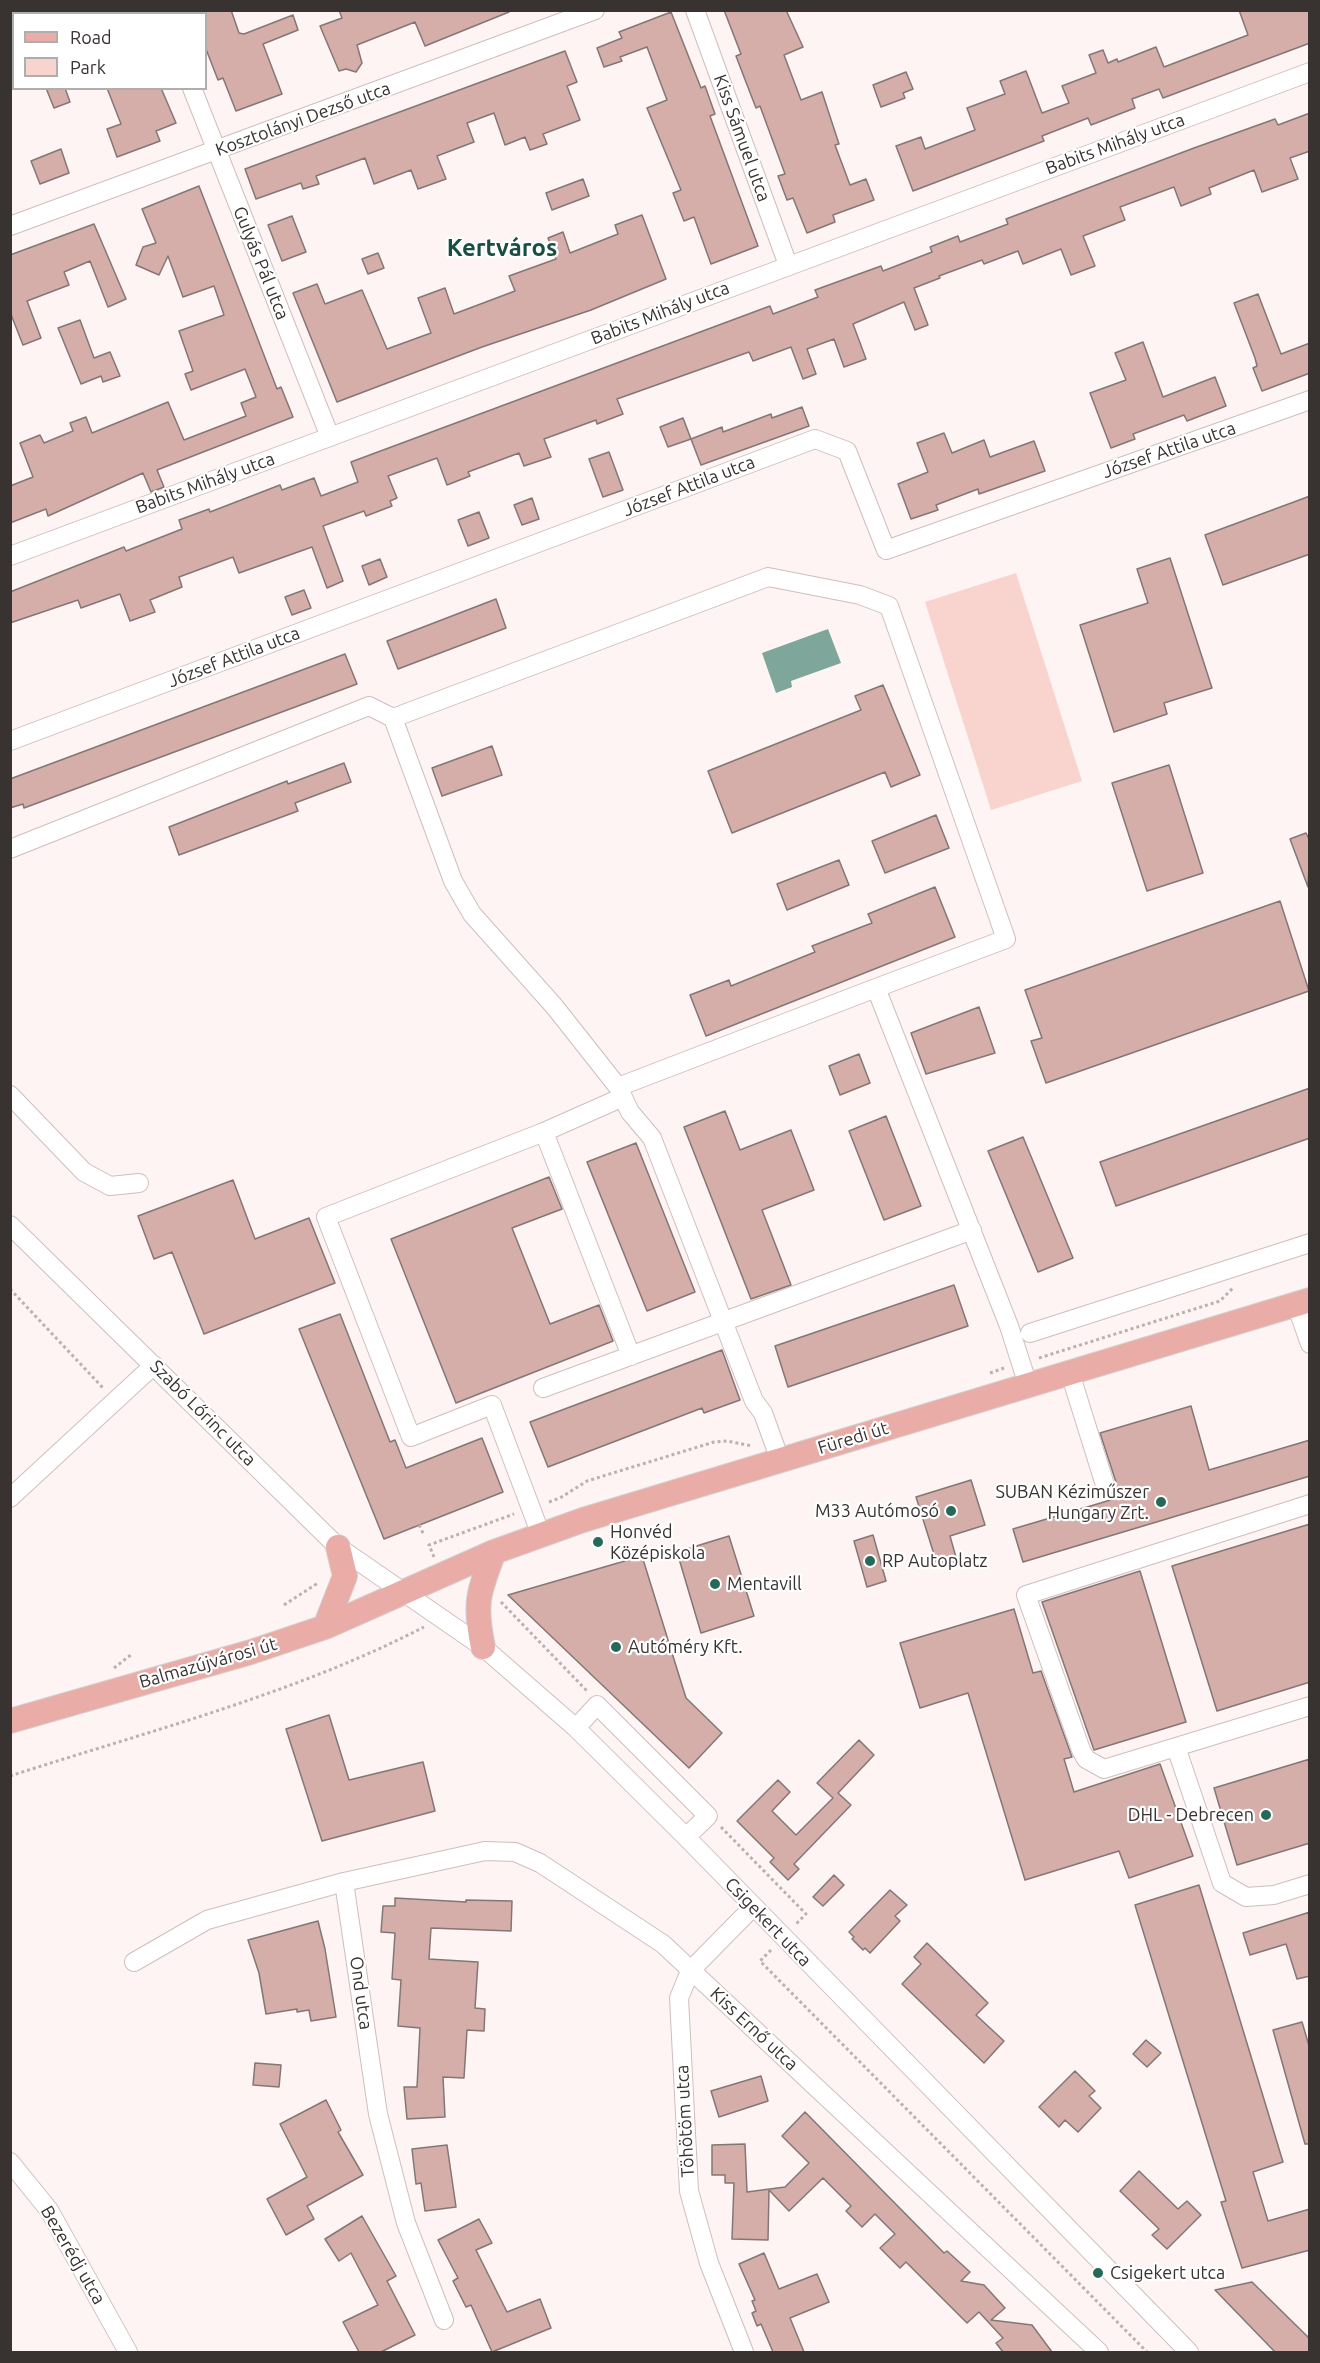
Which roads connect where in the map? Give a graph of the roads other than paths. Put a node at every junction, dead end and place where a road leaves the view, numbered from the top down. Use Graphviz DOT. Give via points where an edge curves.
graph roads {
  1 [pos="595,10"];
  2 [pos="695,10"];
  3 [pos="1310,72"];
  4 [pos="193,90"];
  5 [pos="216,151"];
  6 [pos="10,226"];
  7 [pos="788,265"];
  8 [pos="1310,400"];
  9 [pos="330,437"];
  10 [pos="10,556"];
  11 [pos="393,718"];
  12 [pos="10,741"];
  13 [pos="10,849"];
  14 [pos="876,988"];
  15 [pos="621,1092"];
  16 [pos="10,1095"];
  17 [pos="544,1132"];
  18 [pos="139,1183"];
  19 [pos="10,1225"];
  20 [pos="972,1230"];
  21 [pos="1310,1243"];
  22 [pos="1303,1302"];
  23 [pos="724,1323"];
  24 [pos="1030,1334"];
  25 [pos="1310,1344"];
  26 [pos="631,1356"];
  27 [pos="154,1365"];
  28 [pos="1070,1373"];
  29 [pos="1024,1374"];
  30 [pos="543,1388"];
  31 [pos="776,1450"];
  32 [pos="1105,1485"];
  33 [pos="10,1498"];
  34 [pos="1310,1504"];
  35 [pos="541,1535"];
  36 [pos="338,1547"];
  37 [pos="494,1552"];
  38 [pos="402,1593"];
  39 [pos="325,1627"];
  40 [pos="483,1647"];
  41 [pos="1310,1706"];
  42 [pos="10,1720"];
  43 [pos="576,1728"];
  44 [pos="1176,1747"];
  45 [pos="686,1837"];
  46 [pos="344,1882"];
  47 [pos="1310,1884"];
  48 [pos="753,1907"];
  49 [pos="134,1962"];
  50 [pos="690,1971"];
  51 [pos="10,2162"];
  52 [pos="444,2320"];
  53 [pos="128,2352"];
  54 [pos="744,2352"];
  55 [pos="1099,2352"];
  56 [pos="1188,2352"];
  1 -- 5 [label="street, Kosztolányi Dezső utca"];
  2 -- 7 [label="street, Kiss Sámuel utca"];
  3 -- 7 [label="street, Babits Mihály utca"];
  4 -- 5 [label="street, Gulyás Pál utca"];
  5 -- 6 [label="street, Kosztolányi Dezső utca"];
  5 -- 9 [label="street, Gulyás Pál utca"];
  7 -- 9 [label="street, Babits Mihály utca"];
  8 -- 12 [label="street, József Attila utca" via="886,550 848,451 815,439"];
  9 -- 10 [label="street, Babits Mihály utca"];
  11 -- 13 [label="street" via="369,706"];
  11 -- 14 [label="street" via="768,578 860,595 889,606 1006,939"];
  11 -- 15 [label="street" via="453,881 472,914 554,1006"];
  14 -- 15 [label="street"];
  14 -- 20 [label="street"];
  15 -- 17 [label="street"];
  15 -- 23 [label="street" via="630,1112 652,1138"];
  16 -- 18 [label="street" via="84,1172 110,1186"];
  17 -- 26 [label="street"];
  17 -- 35 [label="street" via="326,1217 411,1437 492,1405"];
  19 -- 27 [label="street, Szabó Lőrinc utca"];
  20 -- 23 [label="street"];
  20 -- 29 [label="street"];
  21 -- 24 [label="street"];
  22 -- 25 [label="street"];
  22 -- 28 [label="main road, Füredi út"];
  23 -- 26 [label="street"];
  23 -- 31 [label="street"];
  26 -- 30 [label="street"];
  27 -- 33 [label="street"];
  27 -- 36 [label="street, Szabó Lőrinc utca"];
  28 -- 29 [label="main road, Füredi út"];
  28 -- 32 [label="street"];
  29 -- 31 [label="main road, Füredi út"];
  31 -- 35 [label="main road, Füredi út"];
  34 -- 44 [label="street" via="1026,1595 1086,1759 1104,1769"];
  35 -- 37 [label="main road, Füredi út"];
  36 -- 38 [label="street, Szabó Lőrinc utca"];
  36 -- 39 [label="main road" via="345,1576"];
  37 -- 38 [label="main road, Füredi út"];
  37 -- 40 [label="main road" via="478,1602"];
  38 -- 39 [label="main road, Balmazújvárosi út"];
  38 -- 40 [label="street, Csigekert utca"];
  39 -- 42 [label="main road, Balmazújvárosi út" via="251,1652"];
  40 -- 43 [label="street, Csigekert utca"];
  41 -- 44 [label="street"];
  43 -- 45 [label="street, Csigekert utca"];
  43 -- 45 [label="street" via="597,1705 708,1816"];
  44 -- 47 [label="street" via="1222,1883 1246,1897 1274,1895"];
  45 -- 48 [label="street, Csigekert utca"];
  46 -- 49 [label="street" via="207,1920"];
  46 -- 50 [label="street, Kiss Ernő utca" via="485,1851 515,1852 540,1863 663,1944"];
  46 -- 52 [label="street, Ond utca" via="378,2114 406,2223"];
  48 -- 50 [label="street, Töhötöm utca"];
  48 -- 56 [label="street, Csigekert utca"];
  50 -- 54 [label="street, Töhötöm utca" via="679,1998 689,2191 710,2263"];
  50 -- 55 [label="street, Kiss Ernő utca"];
  51 -- 53 [label="street, Bezerédj utca" via="49,2210"];
}
